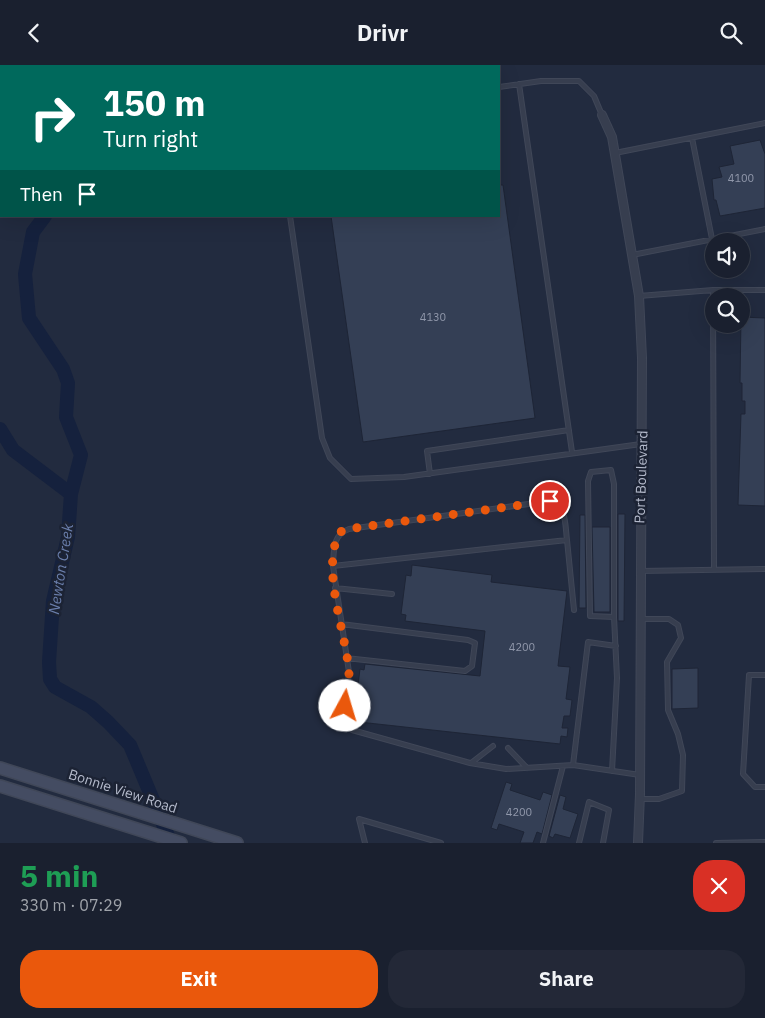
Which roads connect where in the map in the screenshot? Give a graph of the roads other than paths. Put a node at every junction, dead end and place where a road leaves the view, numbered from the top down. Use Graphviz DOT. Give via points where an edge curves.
graph roads {
  1 [pos="519,84"];
  2 [pos="500,87"];
  3 [pos="602,115"];
  4 [pos="765,123"];
  5 [pos="692,138"];
  6 [pos="614,153"];
  7 [pos="290,217"];
  8 [pos="765,229"];
  9 [pos="711,233"];
  10 [pos="744,233"];
  11 [pos="705,240"];
  12 [pos="632,255"];
  13 [pos="750,290"];
  14 [pos="765,290"];
  15 [pos="705,291"];
  16 [pos="639,296"];
  17 [pos="713,333"];
  18 [pos="569,430"];
  19 [pos="642,443"];
  20 [pos="572,452"];
  21 [pos="430,474"];
  22 [pos="567,540"];
  23 [pos="333,566"];
  24 [pos="765,569"];
  25 [pos="714,570"];
  26 [pos="640,571"];
  27 [pos="336,587"];
  28 [pos="392,594"];
  29 [pos="574,610"];
  30 [pos="614,617"];
  31 [pos="640,619"];
  32 [pos="341,624"];
  33 [pos="616,646"];
  34 [pos="346,658"];
  35 [pos="765,675"];
  36 [pos="493,747"];
  37 [pos="508,748"];
  38 [pos="470,763"];
  39 [pos="573,765"];
  40 [pos="563,766"];
  41 [pos="0,767"];
  42 [pos="527,768"];
  43 [pos="612,771"];
  44 [pos="640,775"];
  45 [pos="0,786"];
  46 [pos="765,787"];
  47 [pos="640,799"];
  48 [pos="765,842"];
  49 [pos="181,843"];
  50 [pos="237,843"];
  51 [pos="365,843"];
  52 [pos="441,843"];
  53 [pos="543,843"];
  54 [pos="579,843"];
  55 [pos="603,843"];
  56 [pos="638,843"];
  57 [pos="716,843"];
  1 -- 2 [label="lane"];
  1 -- 3 [label="lane" via="579,81 594,96"];
  1 -- 18 [label="lane"];
  3 -- 6 [label="street, Port Boulevard" via="612,137"];
  4 -- 5 [label="lane"];
  5 -- 6 [label="lane"];
  5 -- 9 [label="lane"];
  6 -- 12 [label="street, Port Boulevard"];
  7 -- 21 [label="lane" via="322,438 330,458 351,479"];
  8 -- 10 [label="lane"];
  11 -- 12 [label="lane"];
  12 -- 16 [label="street, Port Boulevard"];
  13 -- 14 [label="lane"];
  15 -- 16 [label="lane"];
  16 -- 19 [label="street, Port Boulevard"];
  17 -- 25 [label="lane"];
  18 -- 20 [label="lane"];
  18 -- 21 [label="lane" via="427,451"];
  19 -- 20 [label="lane"];
  19 -- 26 [label="street, Port Boulevard"];
  20 -- 21 [label="lane"];
  22 -- 23 [label="lane"];
  22 -- 23 [label="lane" via="563,510 556,502 550,501 348,529 340,532 335,540"];
  22 -- 29 [label="lane"];
  23 -- 27 [label="lane"];
  24 -- 25 [label="lane"];
  25 -- 26 [label="lane"];
  26 -- 31 [label="street, Port Boulevard"];
  27 -- 28 [label="lane"];
  27 -- 32 [label="lane"];
  30 -- 30 [label="lane" via="614,484 610,470 591,472 588,481 590,616"];
  30 -- 33 [label="lane"];
  31 -- 44 [label="street, Port Boulevard"];
  31 -- 47 [label="lane" via="669,619 678,625 681,638 667,662 668,710 683,755 682,791 659,799"];
  32 -- 34 [label="lane"];
  32 -- 34 [label="lane" via="474,643 472,666 465,671"];
  33 -- 39 [label="lane" via="588,642"];
  33 -- 43 [label="lane"];
  34 -- 38 [label="lane" via="349,672 345,706 352,730"];
  35 -- 46 [label="lane" via="749,675 743,774 755,787"];
  36 -- 38 [label="lane"];
  37 -- 42 [label="lane"];
  38 -- 42 [label="lane" via="506,769"];
  39 -- 40 [label="lane"];
  39 -- 43 [label="lane"];
  40 -- 42 [label="lane"];
  40 -- 53 [label="lane"];
  41 -- 50 [label="main road, Bonnie View Road"];
  43 -- 44 [label="lane"];
  44 -- 47 [label="street, Port Boulevard"];
  45 -- 49 [label="main road"];
  47 -- 56 [label="street, Port Boulevard"];
  48 -- 57 [label="lane"];
  51 -- 52 [label="lane" via="359,819"];
  54 -- 55 [label="lane" via="589,803 609,810"];
}
